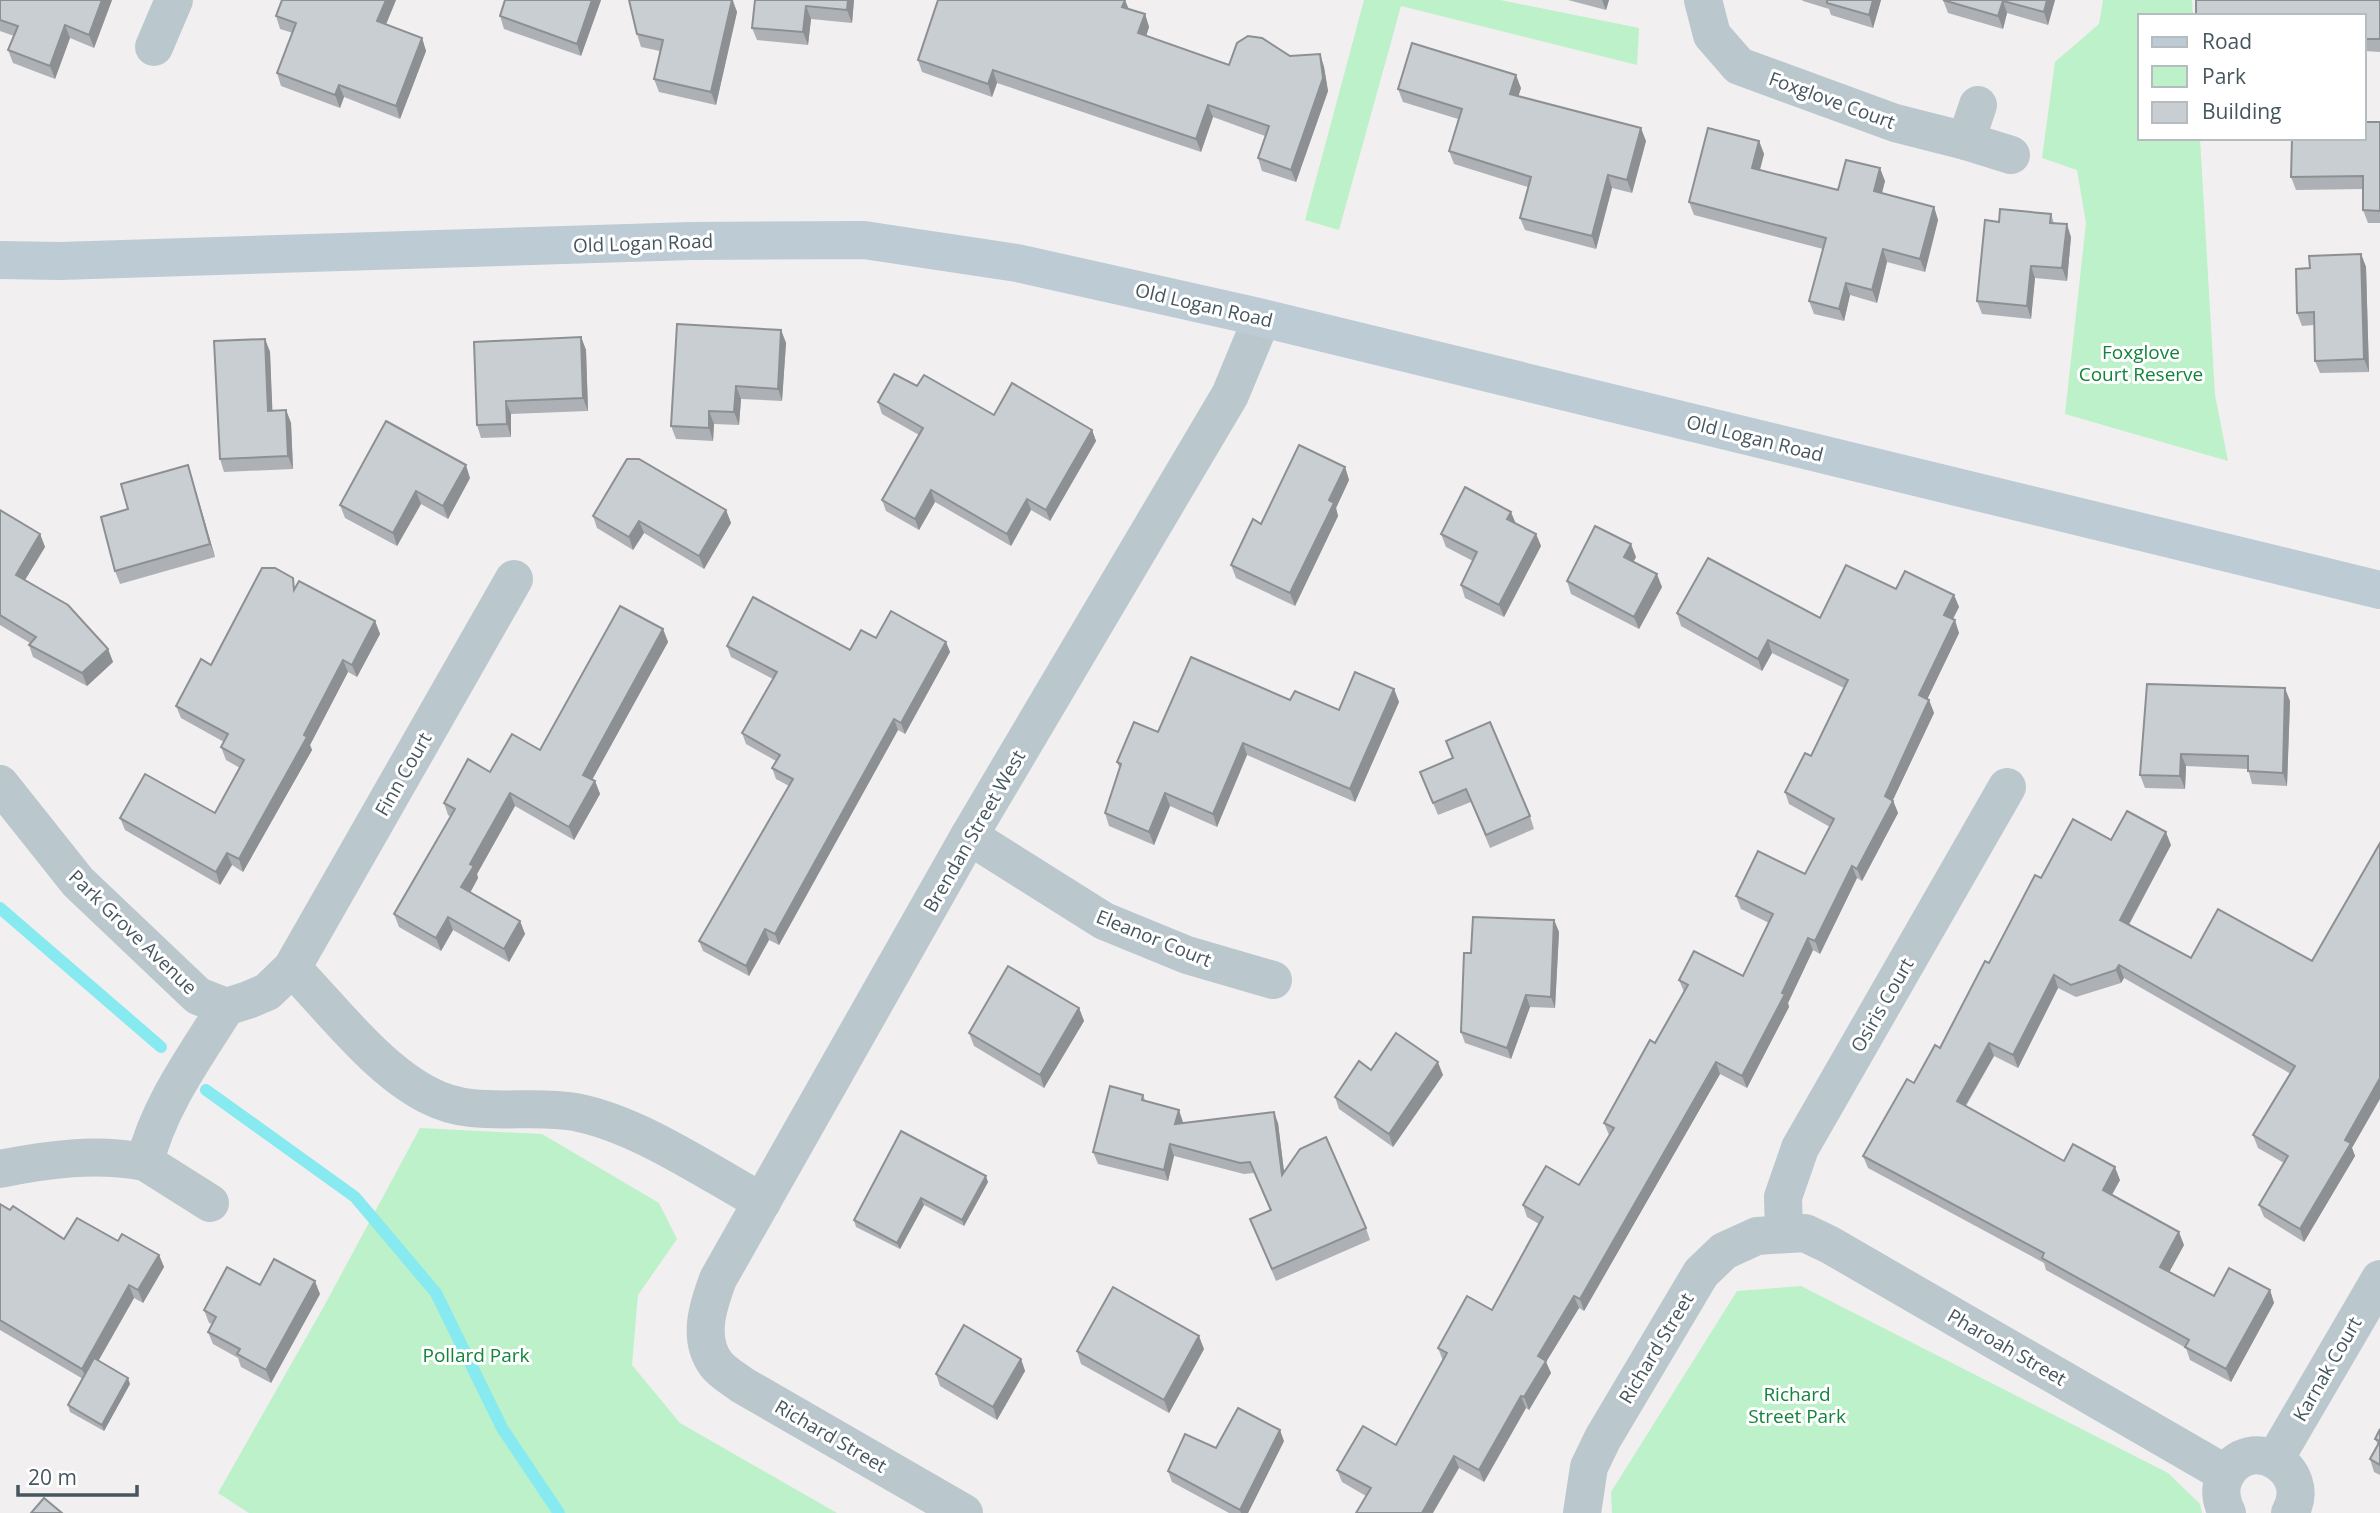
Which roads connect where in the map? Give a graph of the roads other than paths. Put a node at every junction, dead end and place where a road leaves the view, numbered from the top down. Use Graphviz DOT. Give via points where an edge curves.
graph roads {
  1 [pos="174,0"];
  2 [pos="1708,18"];
  3 [pos="154,47"];
  4 [pos="1978,105"];
  5 [pos="1966,141"];
  6 [pos="2011,155"];
  7 [pos="0,260"];
  8 [pos="1262,318"];
  9 [pos="514,579"];
  10 [pos="2380,590"];
  11 [pos="0,784"];
  12 [pos="2007,787"];
  13 [pos="969,836"];
  14 [pos="292,968"];
  15 [pos="1273,980"];
  16 [pos="226,1007"];
  17 [pos="145,1162"];
  18 [pos="0,1169"];
  19 [pos="762,1202"];
  20 [pos="210,1203"];
  21 [pos="1784,1232"];
  22 [pos="2380,1279"];
  23 [pos="708,1350"];
  24 [pos="2275,1459"];
  25 [pos="2226,1474"];
  26 [pos="2293,1512"];
  27 [pos="964,1513"];
  28 [pos="1582,1513"];
  29 [pos="2227,1513"];
  1 -- 3 [label="street"];
  2 -- 5 [label="street, Foxglove Court" via="1739,66 1895,123"];
  4 -- 5 [label="street"];
  5 -- 6 [label="street, Foxglove Court"];
  7 -- 8 [label="main road, Old Logan Road" via="864,240 1017,263"];
  8 -- 10 [label="main road, Old Logan Road"];
  8 -- 13 [label="street, Brendan Street West" via="1230,395"];
  9 -- 14 [label="street, Finn Court"];
  11 -- 16 [label="street, Park Grove Avenue" via="78,882 198,996"];
  12 -- 21 [label="street, Osiris Court" via="1800,1148 1783,1197"];
  13 -- 15 [label="street, Eleanor Court" via="1104,921 1188,955"];
  13 -- 19 [label="street, Brendan Street West"];
  14 -- 16 [label="street" via="267,992"];
  14 -- 19 [label="street" via="401,1079 429,1097 462,1108 575,1112 630,1131"];
  16 -- 17 [label="street" via="165,1106 153,1129"];
  17 -- 18 [label="street" via="113,1156 54,1159"];
  17 -- 20 [label="street"];
  19 -- 23 [label="street, Brendan Street West" via="718,1279 705,1328"];
  21 -- 25 [label="street, Pharoah Street" via="1805,1233 1830,1245"];
  21 -- 28 [label="street, Richard Street" via="1757,1236 1724,1251 1701,1273 1603,1438 1589,1467"];
  22 -- 24 [label="street, Karnak Court"];
  23 -- 27 [label="street, Richard Street" via="716,1366 742,1385"];
  24 -- 25 [label="street" via="2247,1456"];
  24 -- 26 [label="street" via="2294,1481"];
  25 -- 29 [label="street" via="2221,1496"];
}
